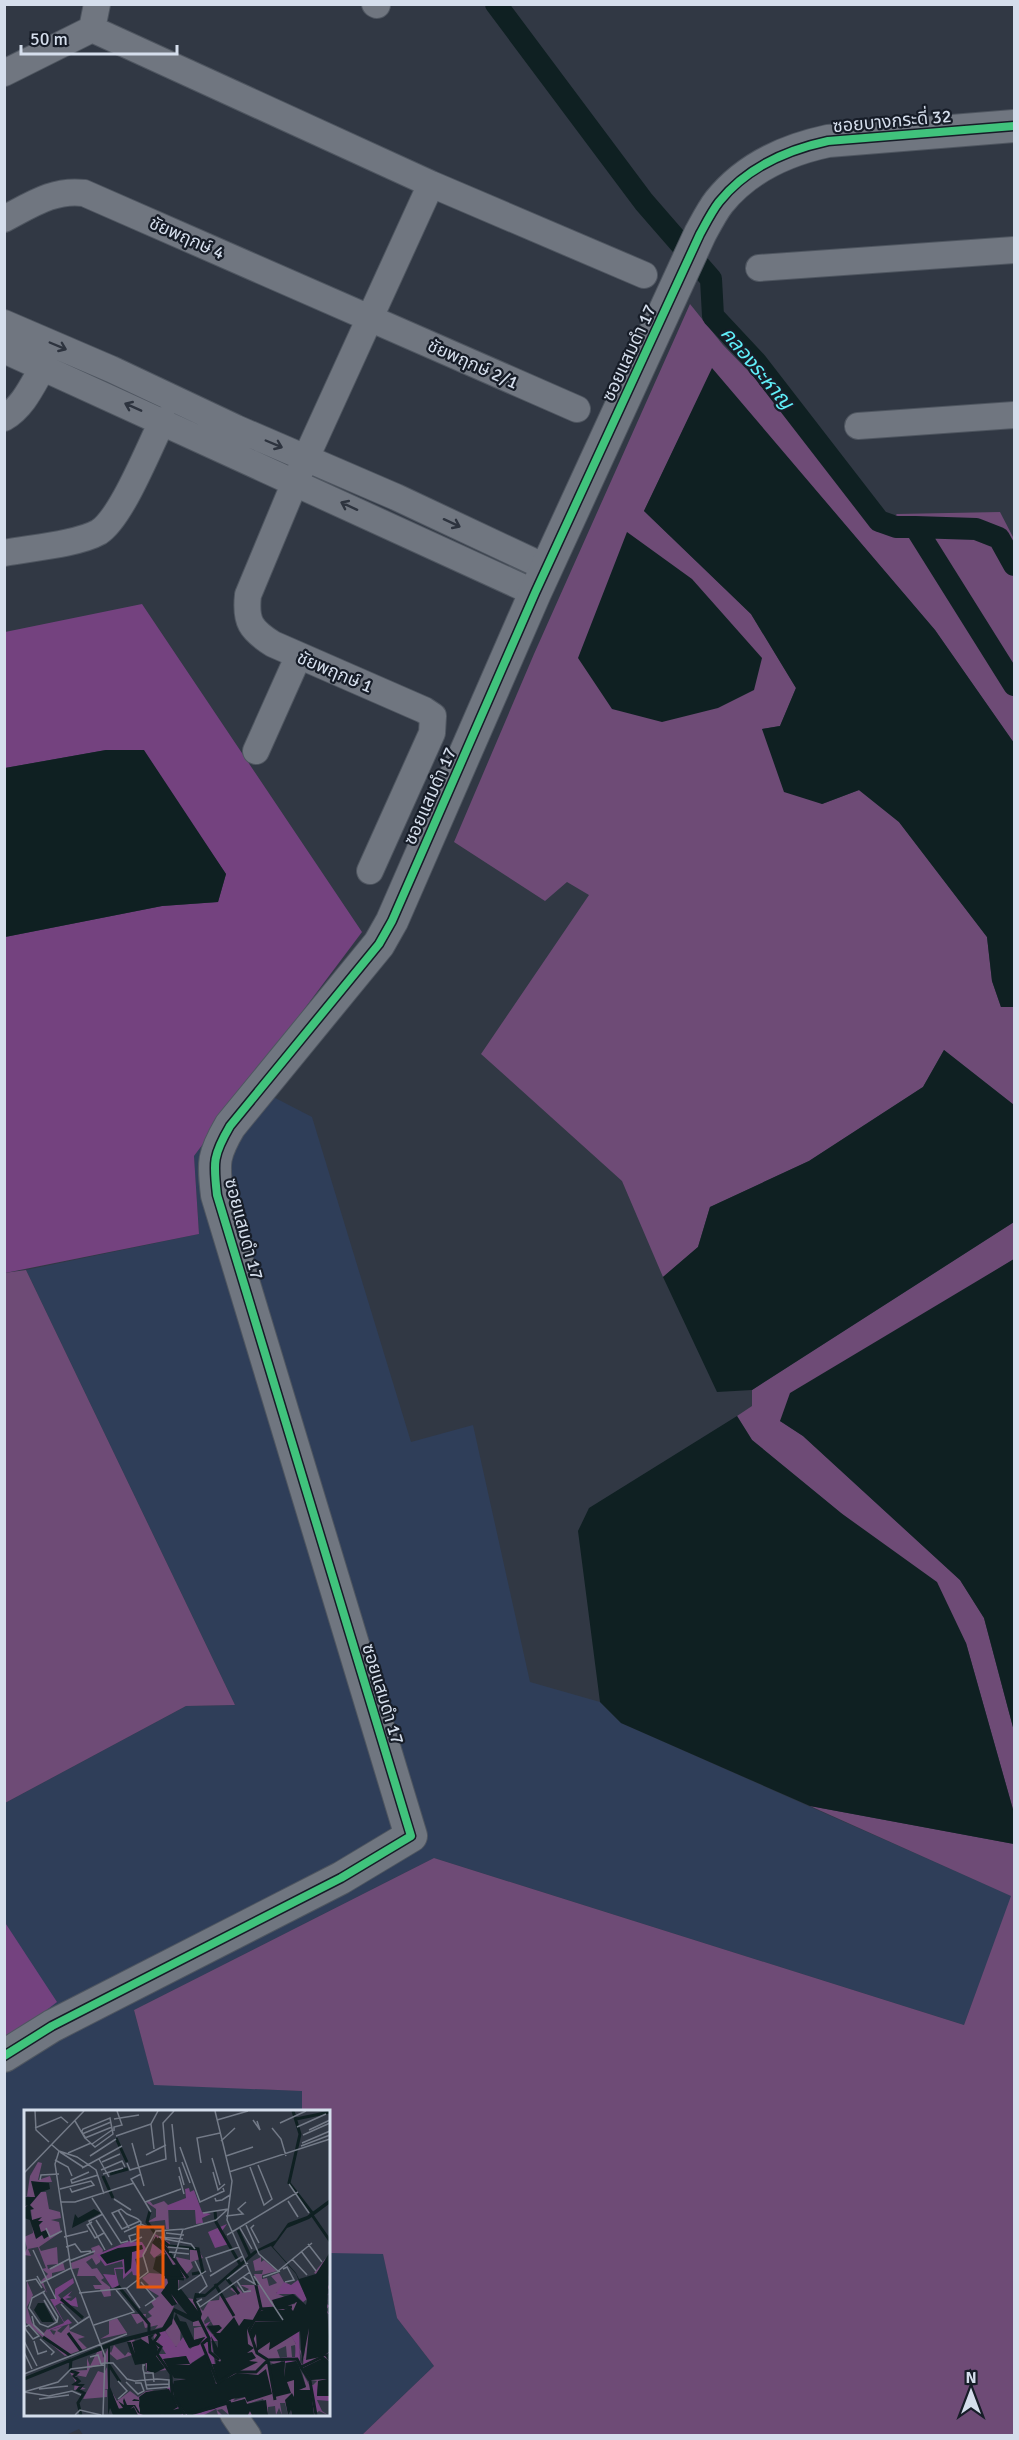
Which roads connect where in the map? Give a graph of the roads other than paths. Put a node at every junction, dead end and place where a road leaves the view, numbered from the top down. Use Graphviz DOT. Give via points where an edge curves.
graph roads {
  1 [pos="94,17"];
  2 [pos="4,73"];
  3 [pos="1014,126"];
  4 [pos="431,184"];
  5 [pos="4,219"];
  6 [pos="700,234"];
  7 [pos="1014,250"];
  8 [pos="759,268"];
  9 [pos="644,275"];
  10 [pos="369,318"];
  11 [pos="4,323"];
  12 [pos="4,350"];
  13 [pos="43,367"];
  14 [pos="111,369"];
  15 [pos="99,392"];
  16 [pos="577,409"];
  17 [pos="1014,415"];
  18 [pos="4,418"];
  19 [pos="163,420"];
  20 [pos="858,426"];
  21 [pos="230,438"];
  22 [pos="306,458"];
  23 [pos="295,482"];
  24 [pos="396,497"];
  25 [pos="384,523"];
  26 [pos="4,554"];
  27 [pos="541,580"];
  28 [pos="298,657"];
  29 [pos="256,751"];
  30 [pos="370,872"];
  31 [pos="4,2056"];
  32 [pos="234,2416"];
  33 [pos="248,2436"];
  1 -- 2 [label="street"];
  1 -- 4 [label="street"];
  3 -- 6 [label="street, ซอยบางกระดี่ 32" via="828,141 801,147 777,156 746,176 719,202"];
  4 -- 9 [label="street"];
  4 -- 10 [label="street, ชัยพฤกษ์ 1"];
  5 -- 10 [label="street, ชัยพฤกษ์ 4" via="53,194 84,193"];
  6 -- 27 [label="street, ซอยแสมดำ 17"];
  7 -- 8 [label="street"];
  10 -- 16 [label="street, ชัยพฤกษ์ 2/1"];
  10 -- 22 [label="street, ชัยพฤกษ์ 1"];
  11 -- 14 [label="street, one-way"];
  12 -- 13 [label="street"];
  13 -- 15 [label="street"];
  13 -- 18 [label="street" via="23,402"];
  14 -- 15 [label="street"];
  14 -- 21 [label="street"];
  19 -- 15 [label="street, one-way"];
  17 -- 20 [label="street"];
  19 -- 21 [label="street"];
  19 -- 26 [label="street" via="114,518 100,531"];
  21 -- 22 [label="street, one-way"];
  21 -- 23 [label="street"];
  22 -- 23 [label="street, ชัยพฤกษ์ 1"];
  22 -- 24 [label="street"];
  25 -- 23 [label="street, one-way"];
  23 -- 28 [label="street, ชัยพฤกษ์ 1" via="248,595 247,608 257,634"];
  24 -- 25 [label="street"];
  24 -- 27 [label="street, one-way"];
  25 -- 27 [label="street"];
  27 -- 31 [label="street, ซอยแสมดำ 17" via="380,944 230,1126 216,1150 214,1169 217,1196 411,1836 341,1878 52,2026"];
  28 -- 29 [label="street"];
  28 -- 30 [label="street, ชัยพฤกษ์ 1" via="433,716 432,733"];
  32 -- 33 [label="street"];
}
